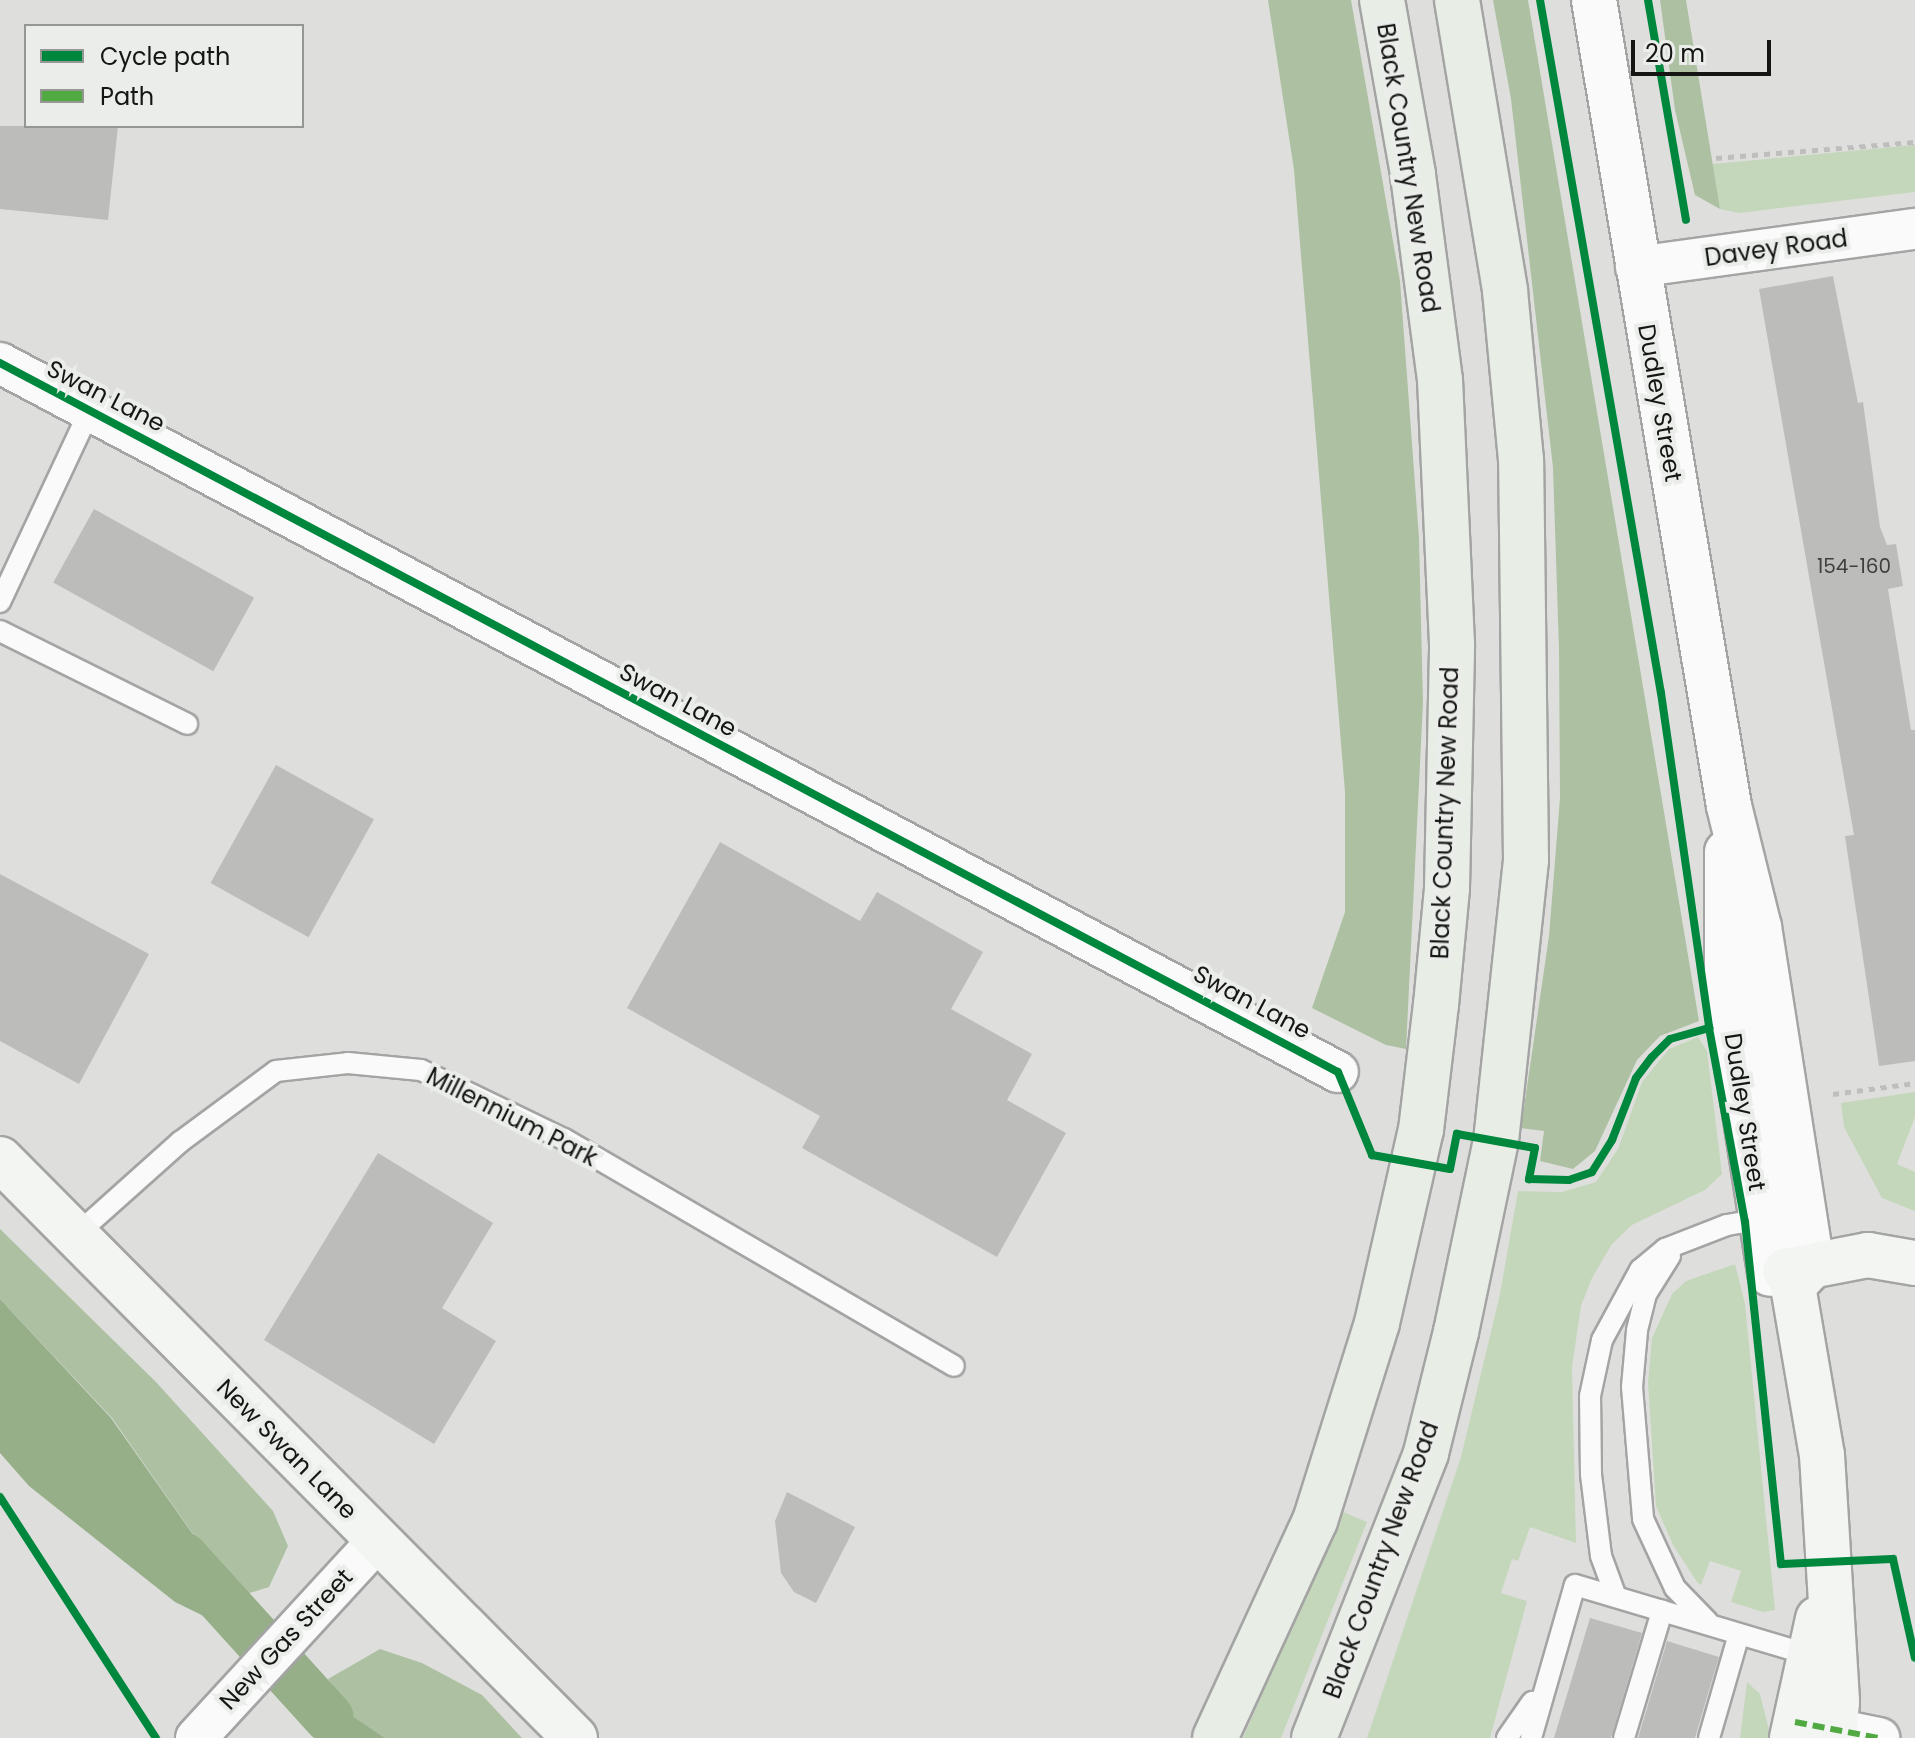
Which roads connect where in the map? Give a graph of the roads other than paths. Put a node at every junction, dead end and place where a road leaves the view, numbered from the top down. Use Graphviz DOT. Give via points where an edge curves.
graph roads {
  1 [pos="1382,0"];
  2 [pos="1457,0"];
  3 [pos="1594,0"];
  4 [pos="1915,229"];
  5 [pos="1636,267"];
  6 [pos="0,363"];
  7 [pos="90,410"];
  8 [pos="0,602"];
  9 [pos="0,631"];
  10 [pos="187,724"];
  11 [pos="1729,806"];
  12 [pos="1338,1072"];
  13 [pos="0,1159"];
  14 [pos="1803,1210"];
  15 [pos="1761,1219"];
  16 [pos="76,1235"];
  17 [pos="1687,1239"];
  18 [pos="1915,1263"];
  19 [pos="1791,1270"];
  20 [pos="954,1366"];
  21 [pos="377,1541"];
  22 [pos="1616,1597"];
  23 [pos="1662,1611"];
  24 [pos="1710,1625"];
  25 [pos="1739,1634"];
  26 [pos="1823,1659"];
  27 [pos="1544,1685"];
  28 [pos="1814,1731"];
  29 [pos="196,1738"];
  30 [pos="575,1738"];
  31 [pos="1215,1738"];
  32 [pos="1314,1738"];
  33 [pos="1507,1738"];
  34 [pos="1531,1738"];
  35 [pos="1624,1738"];
  36 [pos="1709,1738"];
  37 [pos="1879,1738"];
  1 -- 31 [label="highway, Black Country New Road" via="1413,174 1440,380 1452,644 1447,888 1439,975 1421,1130 1377,1323 1315,1521"];
  2 -- 32 [label="highway, Black Country New Road" via="1505,290 1521,460 1526,860 1496,1141 1452,1347 1426,1453"];
  3 -- 5 [label="street, Dudley Street"];
  4 -- 5 [label="street, Davey Road"];
  5 -- 11 [label="street, Dudley Street"];
  6 -- 7 [label="street, Swan Lane"];
  7 -- 8 [label="lane"];
  7 -- 12 [label="street, Swan Lane"];
  9 -- 10 [label="lane"];
  11 -- 14 [label="street, Dudley Street" via="1759,927"];
  11 -- 15 [label="street, Dudley Street" via="1723,915 1727,998"];
  13 -- 16 [label="main road, New Swan Lane"];
  14 -- 15 [label="lane"];
  14 -- 19 [label="street, Dudley Street"];
  15 -- 17 [label="lane"];
  15 -- 19 [label="street, Dudley Street"];
  16 -- 20 [label="lane, Millennium Park" via="180,1142 276,1071 348,1063 421,1070 564,1139"];
  16 -- 21 [label="main road, New Swan Lane"];
  17 -- 22 [label="lane" via="1640,1270 1621,1298 1602,1340 1590,1396 1591,1475 1601,1556"];
  17 -- 24 [label="lane" via="1658,1269 1646,1294 1632,1387 1643,1519 1675,1588"];
  18 -- 19 [label="main road" via="1868,1255"];
  19 -- 26 [label="main road, Dudley Street" via="1827,1379 1822,1455 1831,1562"];
  21 -- 29 [label="street, New Gas Street"];
  21 -- 30 [label="main road, New Swan Lane"];
  22 -- 23 [label="lane"];
  22 -- 27 [label="lane" via="1575,1585"];
  23 -- 24 [label="lane"];
  23 -- 35 [label="lane"];
  24 -- 25 [label="lane"];
  25 -- 26 [label="lane"];
  25 -- 36 [label="lane"];
  26 -- 28 [label="main road, Dudley Street"];
  27 -- 33 [label="lane"];
  27 -- 34 [label="lane"];
  28 -- 37 [label="street"];
}
